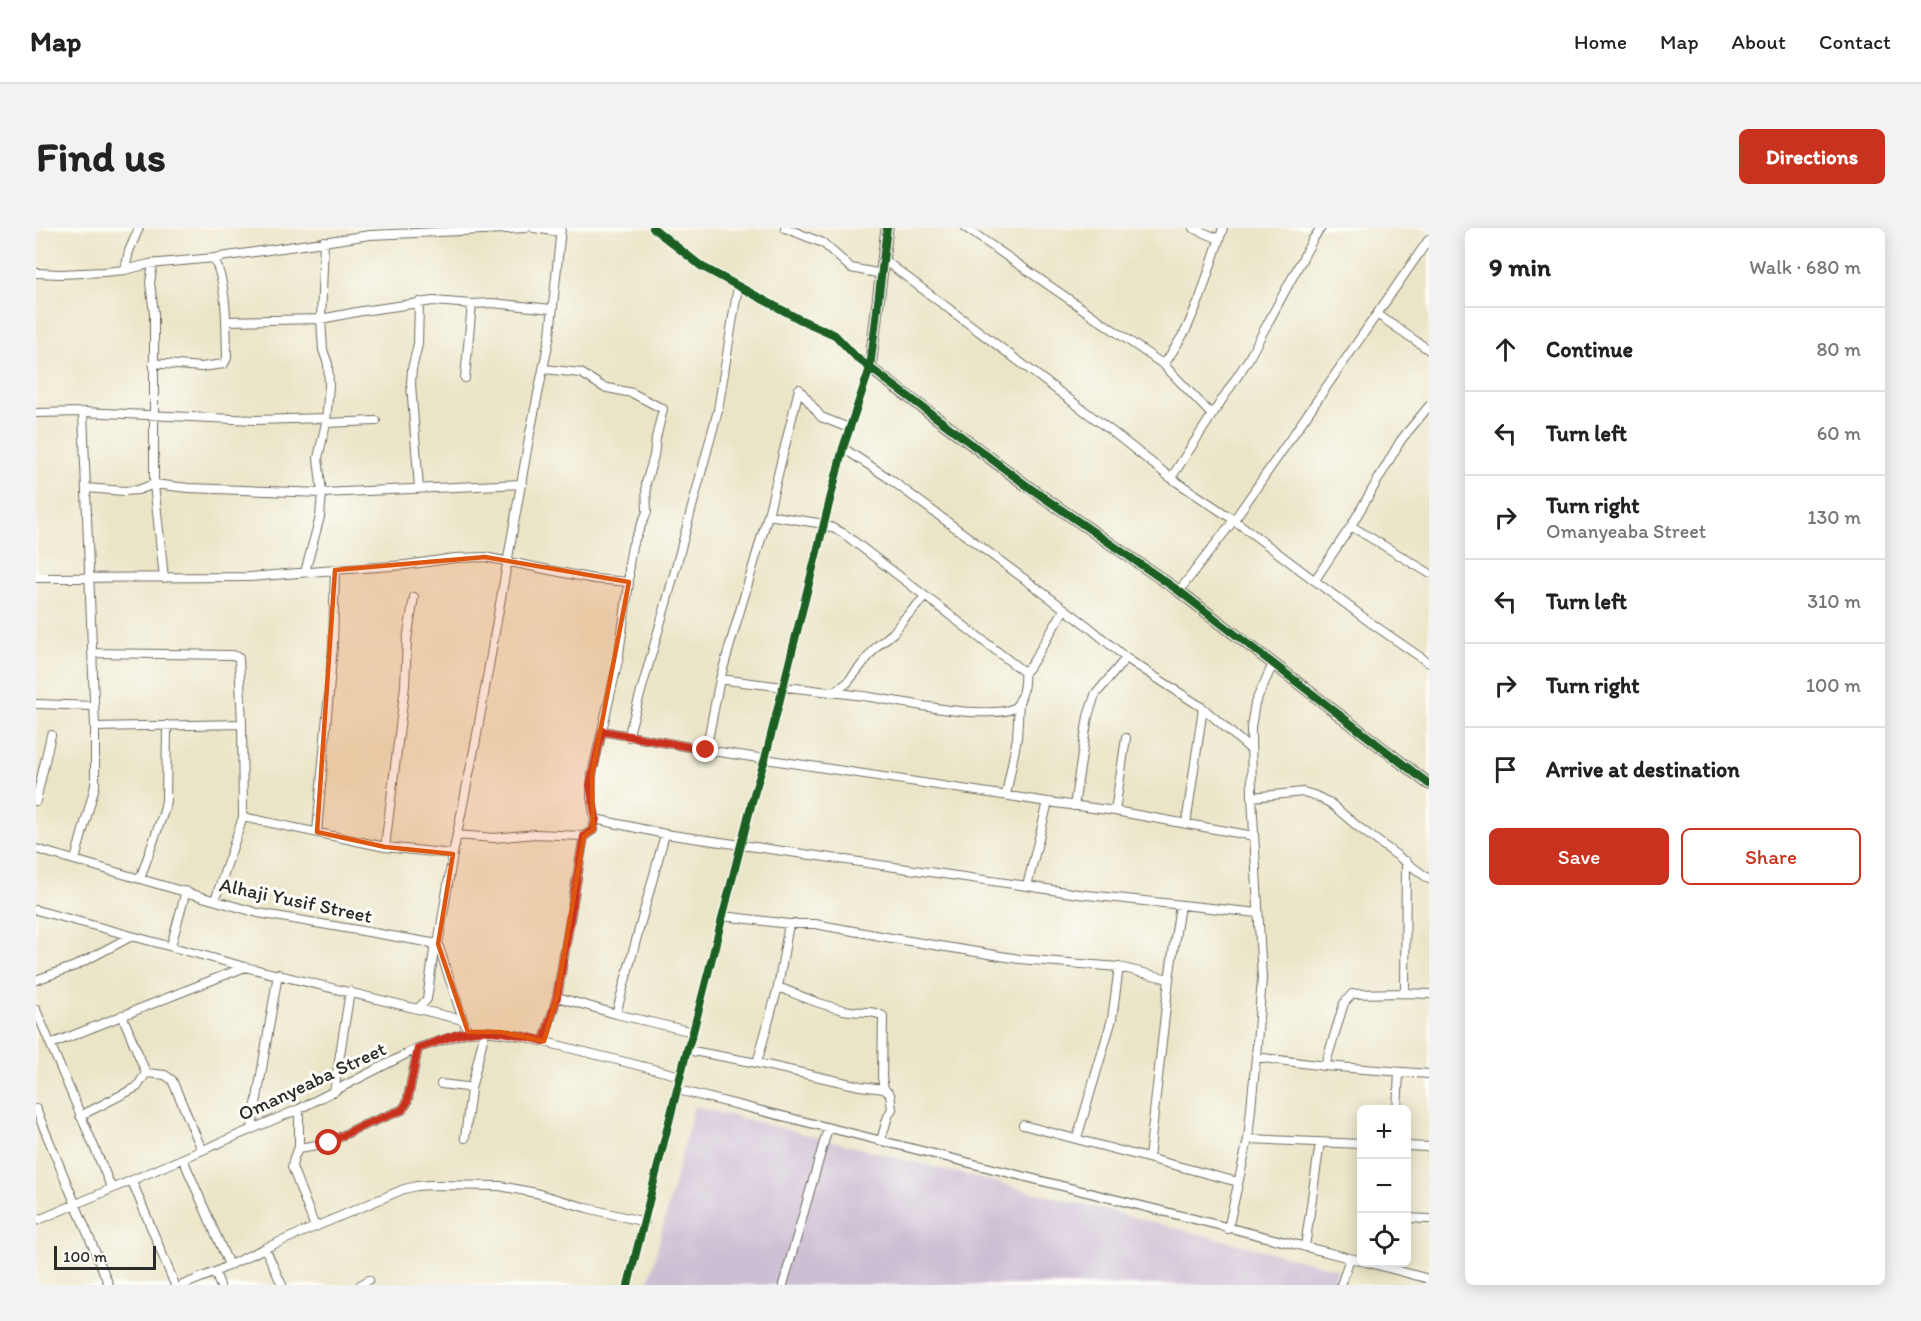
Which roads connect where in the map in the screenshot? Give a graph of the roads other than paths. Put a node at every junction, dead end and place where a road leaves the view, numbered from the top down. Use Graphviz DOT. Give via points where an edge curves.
graph roads {
  1 [pos="139,228"];
  2 [pos="526,228"];
  3 [pos="534,228"];
  4 [pos="668,228"];
  5 [pos="785,228"];
  6 [pos="887,228"];
  7 [pos="966,228"];
  8 [pos="1193,228"];
  9 [pos="1223,228"];
  10 [pos="1321,228"];
  11 [pos="560,230"];
  12 [pos="655,230"];
  13 [pos="1429,238"];
  14 [pos="1219,239"];
  15 [pos="324,241"];
  16 [pos="214,258"];
  17 [pos="884,260"];
  18 [pos="153,263"];
  19 [pos="125,270"];
  20 [pos="36,273"];
  21 [pos="882,274"];
  22 [pos="738,286"];
  23 [pos="419,302"];
  24 [pos="471,304"];
  25 [pos="552,309"];
  26 [pos="1377,314"];
  27 [pos="321,319"];
  28 [pos="226,321"];
  29 [pos="1429,350"];
  30 [pos="153,363"];
  31 [pos="1164,365"];
  32 [pos="870,368"];
  33 [pos="544,369"];
  34 [pos="465,378"];
  35 [pos="1429,406"];
  36 [pos="83,412"];
  37 [pos="36,413"];
  38 [pos="154,414"];
  39 [pos="1212,414"];
  40 [pos="326,420"];
  41 [pos="376,421"];
  42 [pos="849,428"];
  43 [pos="843,448"];
  44 [pos="1171,478"];
  45 [pos="154,484"];
  46 [pos="522,484"];
  47 [pos="86,488"];
  48 [pos="419,488"];
  49 [pos="322,493"];
  50 [pos="768,515"];
  51 [pos="1233,520"];
  52 [pos="825,524"];
  53 [pos="1351,526"];
  54 [pos="507,560"];
  55 [pos="336,570"];
  56 [pos="305,572"];
  57 [pos="1429,573"];
  58 [pos="36,578"];
  59 [pos="164,578"];
  60 [pos="88,579"];
  61 [pos="1315,580"];
  62 [pos="629,582"];
  63 [pos="1179,591"];
  64 [pos="414,597"];
  65 [pos="925,597"];
  66 [pos="1064,610"];
  67 [pos="92,653"];
  68 [pos="1126,658"];
  69 [pos="1429,663"];
  70 [pos="1273,664"];
  71 [pos="1024,672"];
  72 [pos="720,679"];
  73 [pos="783,688"];
  74 [pos="834,692"];
  75 [pos="1019,702"];
  76 [pos="36,704"];
  77 [pos="94,706"];
  78 [pos="1203,708"];
  79 [pos="242,724"];
  80 [pos="167,725"];
  81 [pos="95,727"];
  82 [pos="602,731"];
  83 [pos="51,735"];
  84 [pos="628,737"];
  85 [pos="1126,738"];
  86 [pos="1250,749"];
  87 [pos="706,750"];
  88 [pos="765,759"];
  89 [pos="1429,784"];
  90 [pos="1006,795"];
  91 [pos="1252,797"];
  92 [pos="36,801"];
  93 [pos="1048,802"];
  94 [pos="1074,806"];
  95 [pos="1115,811"];
  96 [pos="243,817"];
  97 [pos="596,819"];
  98 [pos="1186,824"];
  99 [pos="317,832"];
  100 [pos="666,834"];
  101 [pos="457,835"];
  102 [pos="584,836"];
  103 [pos="1254,836"];
  104 [pos="741,845"];
  105 [pos="385,847"];
  106 [pos="36,849"];
  107 [pos="453,854"];
  108 [pos="75,860"];
  109 [pos="1406,861"];
  110 [pos="141,879"];
  111 [pos="1429,879"];
  112 [pos="1027,886"];
  113 [pos="186,891"];
  114 [pos="215,900"];
  115 [pos="1180,905"];
  116 [pos="36,910"];
  117 [pos="1258,913"];
  118 [pos="723,916"];
  119 [pos="789,924"];
  120 [pos="132,936"];
  121 [pos="436,944"];
  122 [pos="171,946"];
  123 [pos="245,967"];
  124 [pos="1119,967"];
  125 [pos="278,975"];
  126 [pos="1169,979"];
  127 [pos="36,980"];
  128 [pos="778,987"];
  129 [pos="350,991"];
  130 [pos="1405,993"];
  131 [pos="1429,994"];
  132 [pos="557,997"];
  133 [pos="418,1009"];
  134 [pos="36,1010"];
  135 [pos="616,1014"];
  136 [pos="122,1015"];
  137 [pos="463,1020"];
  138 [pos="485,1031"];
  139 [pos="468,1032"];
  140 [pos="693,1032"];
  141 [pos="544,1041"];
  142 [pos="51,1044"];
  143 [pos="418,1048"];
  144 [pos="687,1050"];
  145 [pos="1256,1057"];
  146 [pos="757,1063"];
  147 [pos="1325,1066"];
  148 [pos="146,1073"];
  149 [pos="1399,1073"];
  150 [pos="1429,1074"];
  151 [pos="681,1076"];
  152 [pos="441,1084"];
  153 [pos="471,1089"];
  154 [pos="884,1089"];
  155 [pos="678,1090"];
  156 [pos="334,1092"];
  157 [pos="1397,1105"];
  158 [pos="36,1109"];
  159 [pos="299,1109"];
  160 [pos="80,1116"];
  161 [pos="1023,1125"];
  162 [pos="252,1128"];
  163 [pos="828,1128"];
  164 [pos="465,1138"];
  165 [pos="1077,1138"];
  166 [pos="1248,1139"];
  167 [pos="881,1140"];
  168 [pos="1320,1142"];
  169 [pos="1357,1144"];
  170 [pos="1411,1146"];
  171 [pos="1429,1147"];
  172 [pos="299,1148"];
  173 [pos="202,1150"];
  174 [pos="1149,1158"];
  175 [pos="183,1159"];
  176 [pos="132,1181"];
  177 [pos="1238,1182"];
  178 [pos="112,1189"];
  179 [pos="76,1205"];
  180 [pos="1411,1218"];
  181 [pos="1429,1219"];
  182 [pos="36,1221"];
  183 [pos="645,1222"];
  184 [pos="315,1227"];
  185 [pos="1228,1229"];
  186 [pos="1305,1247"];
  187 [pos="265,1248"];
  188 [pos="1350,1258"];
  189 [pos="1357,1260"];
  190 [pos="229,1265"];
  191 [pos="1392,1267"];
  192 [pos="215,1272"];
  193 [pos="1429,1279"];
  194 [pos="369,1280"];
  195 [pos="109,1285"];
  196 [pos="175,1285"];
  197 [pos="183,1285"];
  198 [pos="220,1285"];
  199 [pos="282,1285"];
  200 [pos="360,1285"];
  201 [pos="628,1285"];
  202 [pos="783,1285"];
  203 [pos="1341,1285"];
  1 -- 19 [label="street"];
  2 -- 15 [label="street"];
  3 -- 11 [label="street"];
  4 -- 12 [label="street"];
  5 -- 21 [label="street" via="823,243 851,268"];
  6 -- 17 [label="street"];
  7 -- 31 [label="street"];
  8 -- 14 [label="street"];
  9 -- 14 [label="street"];
  10 -- 39 [label="street" via="1248,360"];
  11 -- 25 [label="street"];
  12 -- 22 [label="street" via="701,266"];
  13 -- 26 [label="street"];
  14 -- 31 [label="street" via="1200,298"];
  15 -- 16 [label="street"];
  15 -- 27 [label="street"];
  16 -- 18 [label="street"];
  16 -- 28 [label="street" via="222,277"];
  17 -- 21 [label="street"];
  17 -- 44 [label="street"];
  18 -- 19 [label="street"];
  18 -- 30 [label="street"];
  19 -- 20 [label="street"];
  21 -- 32 [label="street"];
  22 -- 32 [label="street" via="835,335"];
  22 -- 84 [label="street" via="718,410"];
  23 -- 24 [label="street"];
  23 -- 27 [label="street"];
  23 -- 48 [label="street" via="418,344 411,384"];
  24 -- 25 [label="street"];
  24 -- 34 [label="street"];
  25 -- 33 [label="street"];
  26 -- 29 [label="street"];
  26 -- 51 [label="street"];
  27 -- 28 [label="street"];
  27 -- 40 [label="street" via="329,373"];
  28 -- 30 [label="street" via="224,364 201,367"];
  30 -- 38 [label="street"];
  31 -- 39 [label="street"];
  32 -- 42 [label="street"];
  32 -- 63 [label="street" via="1030,488"];
  33 -- 46 [label="street"];
  33 -- 62 [label="street" via="581,373 603,387 632,393 663,408 646,483 647,512 632,546"];
  35 -- 53 [label="street" via="1401,440"];
  36 -- 37 [label="street"];
  36 -- 38 [label="street"];
  36 -- 47 [label="street"];
  38 -- 40 [label="street"];
  38 -- 45 [label="street"];
  39 -- 44 [label="street"];
  40 -- 41 [label="street"];
  40 -- 49 [label="street" via="318,458"];
  42 -- 43 [label="street"];
  42 -- 50 [label="street" via="821,417 799,389"];
  43 -- 52 [label="street"];
  43 -- 66 [label="street"];
  44 -- 51 [label="street"];
  45 -- 47 [label="street" via="124,491"];
  45 -- 49 [label="street"];
  45 -- 59 [label="street"];
  46 -- 48 [label="street"];
  46 -- 54 [label="street"];
  47 -- 60 [label="street"];
  48 -- 49 [label="street"];
  49 -- 56 [label="street" via="320,517"];
  50 -- 52 [label="street"];
  50 -- 72 [label="street"];
  51 -- 61 [label="street"];
  51 -- 63 [label="street"];
  52 -- 65 [label="street" via="882,561"];
  52 -- 73 [label="street"];
  53 -- 57 [label="street"];
  53 -- 61 [label="street"];
  54 -- 55 [label="street" via="467,557"];
  54 -- 62 [label="street" via="594,579"];
  54 -- 101 [label="street"];
  55 -- 56 [label="street"];
  55 -- 99 [label="street"];
  56 -- 59 [label="street"];
  58 -- 60 [label="street"];
  59 -- 60 [label="street"];
  60 -- 67 [label="street"];
  61 -- 69 [label="street"];
  62 -- 82 [label="street" via="618,661"];
  63 -- 70 [label="street"];
  64 -- 105 [label="street"];
  65 -- 71 [label="street"];
  65 -- 74 [label="street" via="848,683"];
  66 -- 68 [label="street"];
  66 -- 71 [label="street"];
  67 -- 77 [label="street"];
  67 -- 79 [label="street" via="237,656"];
  68 -- 78 [label="street"];
  68 -- 94 [label="street" via="1095,695"];
  70 -- 86 [label="street" via="1255,703"];
  70 -- 89 [label="street"];
  71 -- 75 [label="street"];
  72 -- 73 [label="street"];
  72 -- 87 [label="street"];
  73 -- 74 [label="street"];
  73 -- 88 [label="street"];
  74 -- 75 [label="street" via="969,711 1005,711"];
  75 -- 90 [label="street" via="1017,738"];
  76 -- 77 [label="street"];
  77 -- 81 [label="street"];
  78 -- 86 [label="street"];
  78 -- 98 [label="street"];
  79 -- 80 [label="street"];
  79 -- 96 [label="street"];
  80 -- 81 [label="street"];
  80 -- 110 [label="street" via="166,800"];
  81 -- 108 [label="street" via="95,786"];
  82 -- 84 [label="street"];
  82 -- 97 [label="street" via="590,785"];
  83 -- 92 [label="street"];
  84 -- 87 [label="street"];
  85 -- 95 [label="street"];
  86 -- 91 [label="street"];
  87 -- 88 [label="street"];
  88 -- 90 [label="street"];
  88 -- 104 [label="street"];
  90 -- 93 [label="street"];
  91 -- 103 [label="street"];
  91 -- 109 [label="street" via="1303,792 1314,795"];
  93 -- 94 [label="street"];
  93 -- 112 [label="street"];
  94 -- 95 [label="street"];
  95 -- 98 [label="street"];
  96 -- 99 [label="street"];
  96 -- 114 [label="street"];
  97 -- 100 [label="street"];
  97 -- 102 [label="street" via="593,830"];
  98 -- 103 [label="street"];
  99 -- 105 [label="street"];
  100 -- 104 [label="street"];
  100 -- 135 [label="street"];
  101 -- 102 [label="street"];
  101 -- 107 [label="street"];
  102 -- 132 [label="street"];
  103 -- 117 [label="street"];
  104 -- 112 [label="street"];
  104 -- 118 [label="street"];
  105 -- 107 [label="street"];
  106 -- 108 [label="street, Alhaji Yusif Street"];
  107 -- 121 [label="street"];
  108 -- 110 [label="street, Alhaji Yusif Street"];
  109 -- 111 [label="street"];
  109 -- 130 [label="street"];
  110 -- 113 [label="street, Alhaji Yusif Street"];
  112 -- 115 [label="street"];
  113 -- 114 [label="street, Alhaji Yusif Street"];
  113 -- 122 [label="street"];
  114 -- 121 [label="street, Alhaji Yusif Street" via="258,913"];
  115 -- 117 [label="street"];
  115 -- 126 [label="street"];
  116 -- 120 [label="street"];
  117 -- 145 [label="street" via="1262,978"];
  118 -- 119 [label="street"];
  118 -- 140 [label="street"];
  119 -- 124 [label="street" via="815,924 1019,959"];
  119 -- 128 [label="street"];
  120 -- 122 [label="street"];
  120 -- 127 [label="street" via="75,966"];
  121 -- 133 [label="street" via="427,999"];
  121 -- 137 [label="street"];
  122 -- 123 [label="street"];
  123 -- 125 [label="street"];
  123 -- 136 [label="street"];
  124 -- 126 [label="street"];
  124 -- 165 [label="street" via="1112,1019"];
  125 -- 129 [label="street"];
  125 -- 162 [label="street"];
  126 -- 174 [label="street"];
  128 -- 146 [label="street"];
  128 -- 154 [label="street" via="816,1002 883,1016"];
  129 -- 133 [label="street"];
  129 -- 156 [label="street"];
  130 -- 131 [label="street"];
  130 -- 147 [label="street" via="1352,994 1344,1003"];
  132 -- 135 [label="street"];
  132 -- 141 [label="street"];
  133 -- 137 [label="street"];
  134 -- 142 [label="street"];
  135 -- 140 [label="street"];
  136 -- 142 [label="street"];
  136 -- 148 [label="street"];
  137 -- 139 [label="street"];
  138 -- 139 [label="street, Omanyeaba Street"];
  138 -- 141 [label="street, Omanyeaba Street"];
  138 -- 153 [label="street"];
  139 -- 143 [label="street, Omanyeaba Street"];
  140 -- 144 [label="street"];
  141 -- 151 [label="street, Omanyeaba Street"];
  142 -- 160 [label="street"];
  143 -- 156 [label="street, Omanyeaba Street"];
  143 -- 172 [label="street" via="407,1103 402,1110 329,1143"];
  144 -- 146 [label="street"];
  144 -- 151 [label="street"];
  145 -- 147 [label="street"];
  145 -- 166 [label="street"];
  146 -- 154 [label="street"];
  147 -- 149 [label="street"];
  148 -- 160 [label="street" via="137,1087"];
  148 -- 173 [label="street" via="165,1075 172,1080"];
  149 -- 150 [label="street"];
  149 -- 157 [label="street"];
  151 -- 155 [label="street"];
  152 -- 153 [label="street"];
  153 -- 164 [label="street"];
  154 -- 167 [label="street" via="890,1094 892,1109"];
  155 -- 163 [label="street"];
  155 -- 183 [label="street"];
  156 -- 159 [label="street, Omanyeaba Street"];
  158 -- 179 [label="street"];
  159 -- 162 [label="street, Omanyeaba Street"];
  159 -- 172 [label="street"];
  160 -- 178 [label="street"];
  161 -- 165 [label="street"];
  162 -- 173 [label="street, Omanyeaba Street"];
  163 -- 167 [label="street"];
  163 -- 202 [label="street"];
  165 -- 174 [label="street"];
  166 -- 168 [label="street"];
  166 -- 177 [label="street"];
  167 -- 185 [label="street"];
  168 -- 169 [label="street"];
  168 -- 186 [label="street"];
  170 -- 171 [label="street"];
  172 -- 184 [label="street" via="292,1167"];
  173 -- 175 [label="street, Omanyeaba Street"];
  174 -- 177 [label="street"];
  175 -- 176 [label="street, Omanyeaba Street"];
  175 -- 190 [label="street"];
  176 -- 178 [label="street, Omanyeaba Street"];
  176 -- 196 [label="street"];
  177 -- 185 [label="street"];
  178 -- 179 [label="street, Omanyeaba Street"];
  179 -- 182 [label="street, Omanyeaba Street"];
  179 -- 195 [label="street"];
  180 -- 181 [label="street"];
  183 -- 184 [label="street" via="518,1189 449,1184 404,1189"];
  183 -- 201 [label="street"];
  184 -- 187 [label="street"];
  185 -- 186 [label="street"];
  186 -- 188 [label="street"];
  187 -- 190 [label="street"];
  187 -- 199 [label="street"];
  188 -- 189 [label="street"];
  188 -- 203 [label="street"];
  190 -- 192 [label="street"];
  191 -- 193 [label="street"];
  192 -- 197 [label="street"];
  192 -- 198 [label="street"];
  194 -- 200 [label="street"];
}
